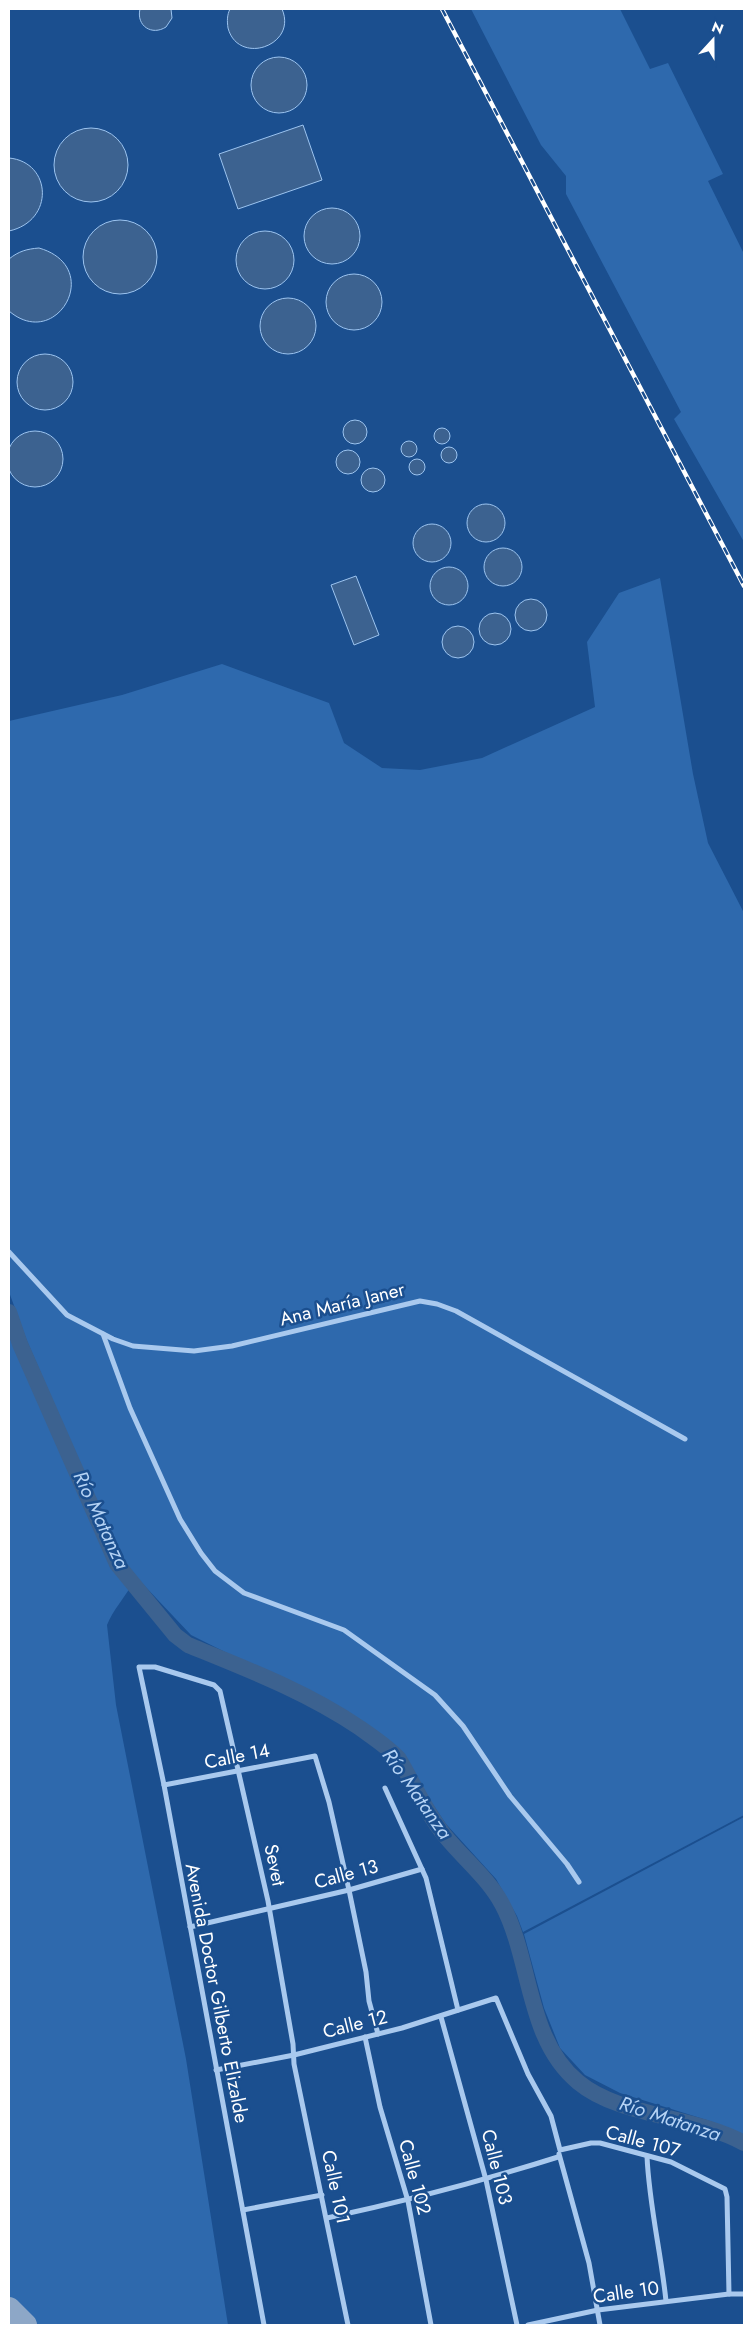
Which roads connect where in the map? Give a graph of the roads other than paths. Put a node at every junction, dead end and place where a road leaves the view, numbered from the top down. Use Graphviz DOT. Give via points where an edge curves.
graph roads {
  1 [pos="9,1252"];
  2 [pos="103,1334"];
  3 [pos="685,1439"];
  4 [pos="139,1667"];
  5 [pos="240,1771"];
  6 [pos="164,1786"];
  7 [pos="385,1788"];
  8 [pos="422,1869"];
  9 [pos="579,1882"];
  10 [pos="349,1890"];
  11 [pos="268,1908"];
  12 [pos="190,1927"];
  13 [pos="458,2010"];
  14 [pos="441,2017"];
  15 [pos="378,2034"];
  16 [pos="365,2037"];
  17 [pos="294,2055"];
  18 [pos="216,2070"];
  19 [pos="560,2150"];
  20 [pos="647,2156"];
  21 [pos="558,2157"];
  22 [pos="486,2180"];
  23 [pos="322,2195"];
  24 [pos="408,2200"];
  25 [pos="243,2210"];
  26 [pos="327,2218"];
  27 [pos="729,2294"];
  28 [pos="744,2294"];
  29 [pos="666,2301"];
  30 [pos="598,2310"];
  31 [pos="264,2325"];
  32 [pos="348,2325"];
  33 [pos="431,2325"];
  34 [pos="517,2325"];
  35 [pos="528,2325"];
  36 [pos="600,2325"];
  1 -- 2 [label="street, Ana María Janer" via="67,1315"];
  2 -- 3 [label="street, Ana María Janer" via="133,1346 194,1351 232,1346 420,1301 437,1304 456,1311"];
  2 -- 9 [label="street" via="130,1408 180,1519 215,1571 244,1593 344,1630 435,1695 463,1726 510,1796"];
  4 -- 5 [label="street, Sevet" via="155,1667 214,1685 220,1691"];
  4 -- 6 [label="street, Avenida Doctor Gilberto Elizalde"];
  5 -- 6 [label="street, Calle 14"];
  5 -- 10 [label="street, Calle 14" via="316,1756"];
  5 -- 11 [label="street, Sevet"];
  6 -- 12 [label="street, Avenida Doctor Gilberto Elizalde"];
  7 -- 8 [label="street"];
  8 -- 10 [label="street, Calle 13"];
  8 -- 13 [label="street"];
  10 -- 11 [label="street, Calle 13"];
  10 -- 15 [label="street" via="366,1972 368,2001"];
  11 -- 12 [label="street, Calle 13"];
  11 -- 17 [label="street, Sevet"];
  12 -- 18 [label="street, Avenida Doctor Gilberto Elizalde"];
  13 -- 14 [label="street, Calle 12"];
  13 -- 19 [label="street, Calle 12" via="493,1998 498,2000 528,2074 552,2116"];
  14 -- 15 [label="street, Calle 12"];
  14 -- 22 [label="street, Calle 103"];
  15 -- 16 [label="street, Calle 12"];
  16 -- 17 [label="street, Calle 12"];
  16 -- 24 [label="street, Calle 102" via="380,2107"];
  17 -- 18 [label="street, Calle 12"];
  17 -- 23 [label="street, Calle 101"];
  18 -- 25 [label="street, Avenida Doctor Gilberto Elizalde"];
  19 -- 20 [label="street, Calle 107" via="600,2143"];
  19 -- 21 [label="street"];
  20 -- 27 [label="street, Calle 107" via="671,2162 725,2190"];
  20 -- 29 [label="street" via="648,2191 662,2258"];
  21 -- 22 [label="street"];
  21 -- 30 [label="street" via="589,2263"];
  22 -- 24 [label="street"];
  22 -- 34 [label="street, Calle 103"];
  23 -- 25 [label="street"];
  23 -- 26 [label="street, Calle 101"];
  24 -- 26 [label="street"];
  24 -- 33 [label="street, Calle 102"];
  25 -- 31 [label="street, Avenida Doctor Gilberto Elizalde"];
  26 -- 32 [label="street, Calle 101"];
  27 -- 28 [label="street"];
  27 -- 29 [label="street, Calle 10"];
  29 -- 30 [label="street, Calle 10"];
  30 -- 35 [label="street, Calle 10"];
  30 -- 36 [label="street"];
}
